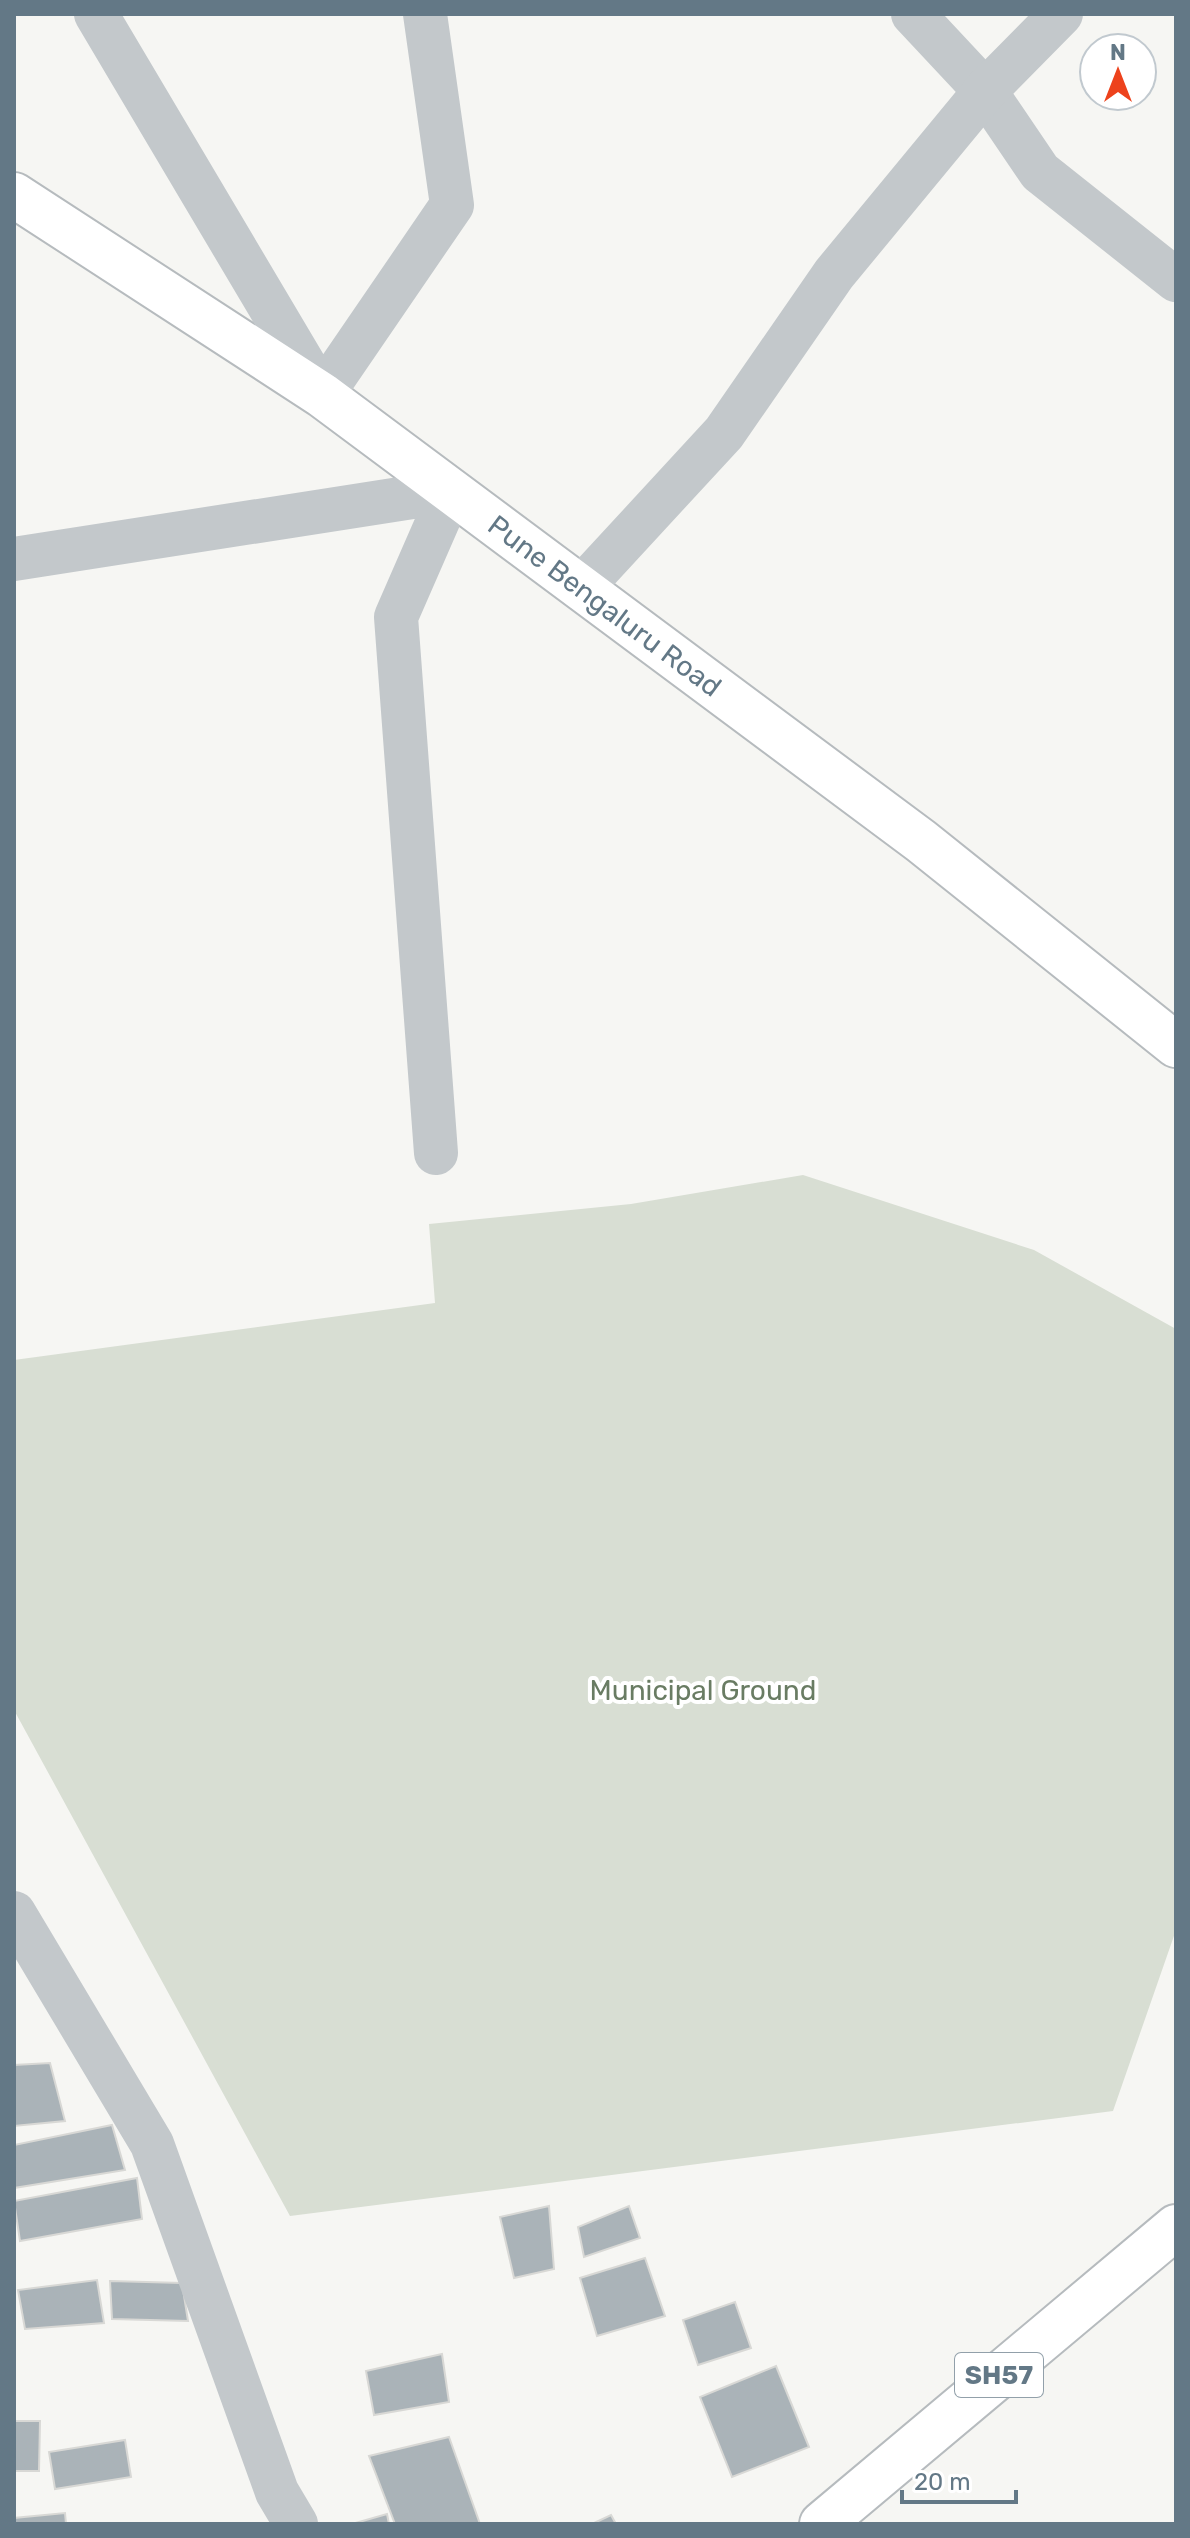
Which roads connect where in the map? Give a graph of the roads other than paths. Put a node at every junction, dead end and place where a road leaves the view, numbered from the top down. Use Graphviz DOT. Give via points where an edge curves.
graph roads {
  1 [pos="96,14"];
  2 [pos="425,14"];
  3 [pos="913,14"];
  4 [pos="1061,14"];
  5 [pos="985,91"];
  6 [pos="14,195"];
  7 [pos="1176,280"];
  8 [pos="322,395"];
  9 [pos="451,491"];
  10 [pos="14,559"];
  11 [pos="581,588"];
  12 [pos="1176,1045"];
  13 [pos="436,1153"];
  14 [pos="14,1913"];
  15 [pos="1176,2227"];
  16 [pos="296,2524"];
  17 [pos="822,2524"];
  1 -- 8 [label="street"];
  2 -- 8 [label="street" via="452,205"];
  3 -- 5 [label="street"];
  4 -- 5 [label="street"];
  5 -- 7 [label="street" via="1040,172"];
  5 -- 11 [label="street" via="834,274 724,433"];
  6 -- 8 [label="main road, Pune Bengaluru Road"];
  8 -- 9 [label="main road, Pune Bengaluru Road"];
  9 -- 10 [label="street"];
  9 -- 11 [label="main road, Pune Bengaluru Road"];
  9 -- 13 [label="street" via="396,617"];
  11 -- 12 [label="main road, Pune Bengaluru Road" via="921,841"];
  14 -- 16 [label="street" via="152,2144 277,2492"];
  15 -- 17 [label="main road, SH57"];
}
